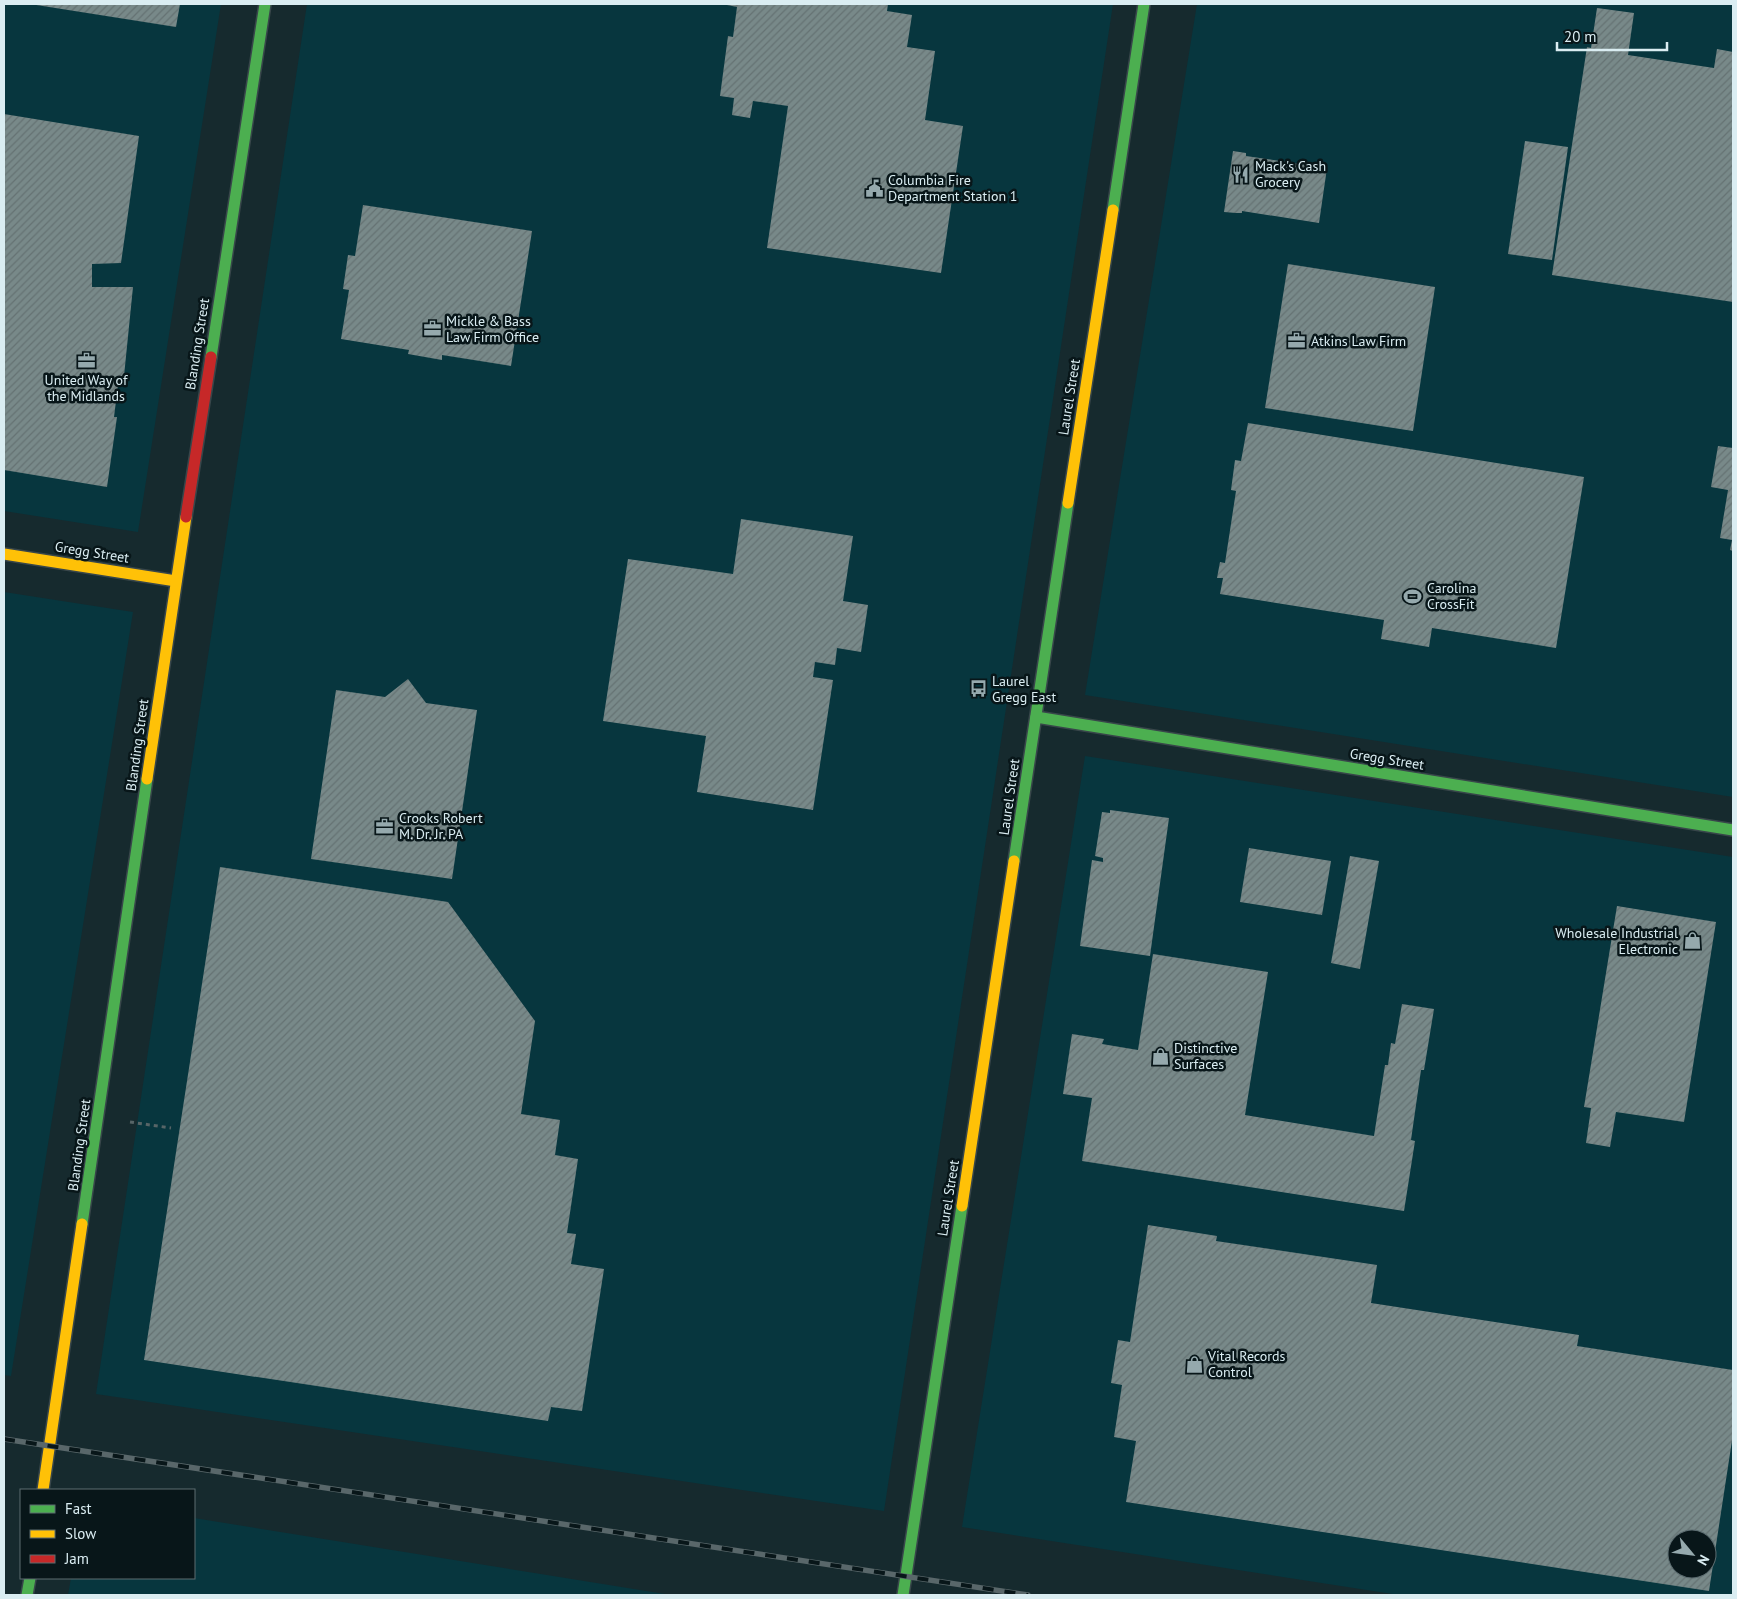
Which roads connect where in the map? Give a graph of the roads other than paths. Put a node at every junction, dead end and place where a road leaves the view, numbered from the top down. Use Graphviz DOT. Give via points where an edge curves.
graph roads {
  1 [pos="265,4"];
  2 [pos="1144,4"];
  3 [pos="4,554"];
  4 [pos="176,580"];
  5 [pos="1036,717"];
  6 [pos="1733,830"];
  7 [pos="43,1489"];
  8 [pos="30,1579"];
  9 [pos="27,1595"];
  10 [pos="904,1595"];
  1 -- 4 [label="street, Blanding Street"];
  2 -- 5 [label="street, Laurel Street"];
  3 -- 4 [label="street, Gregg Street"];
  4 -- 7 [label="street, Blanding Street"];
  5 -- 6 [label="street, Gregg Street"];
  5 -- 10 [label="street, Laurel Street"];
  8 -- 9 [label="street"];
}
